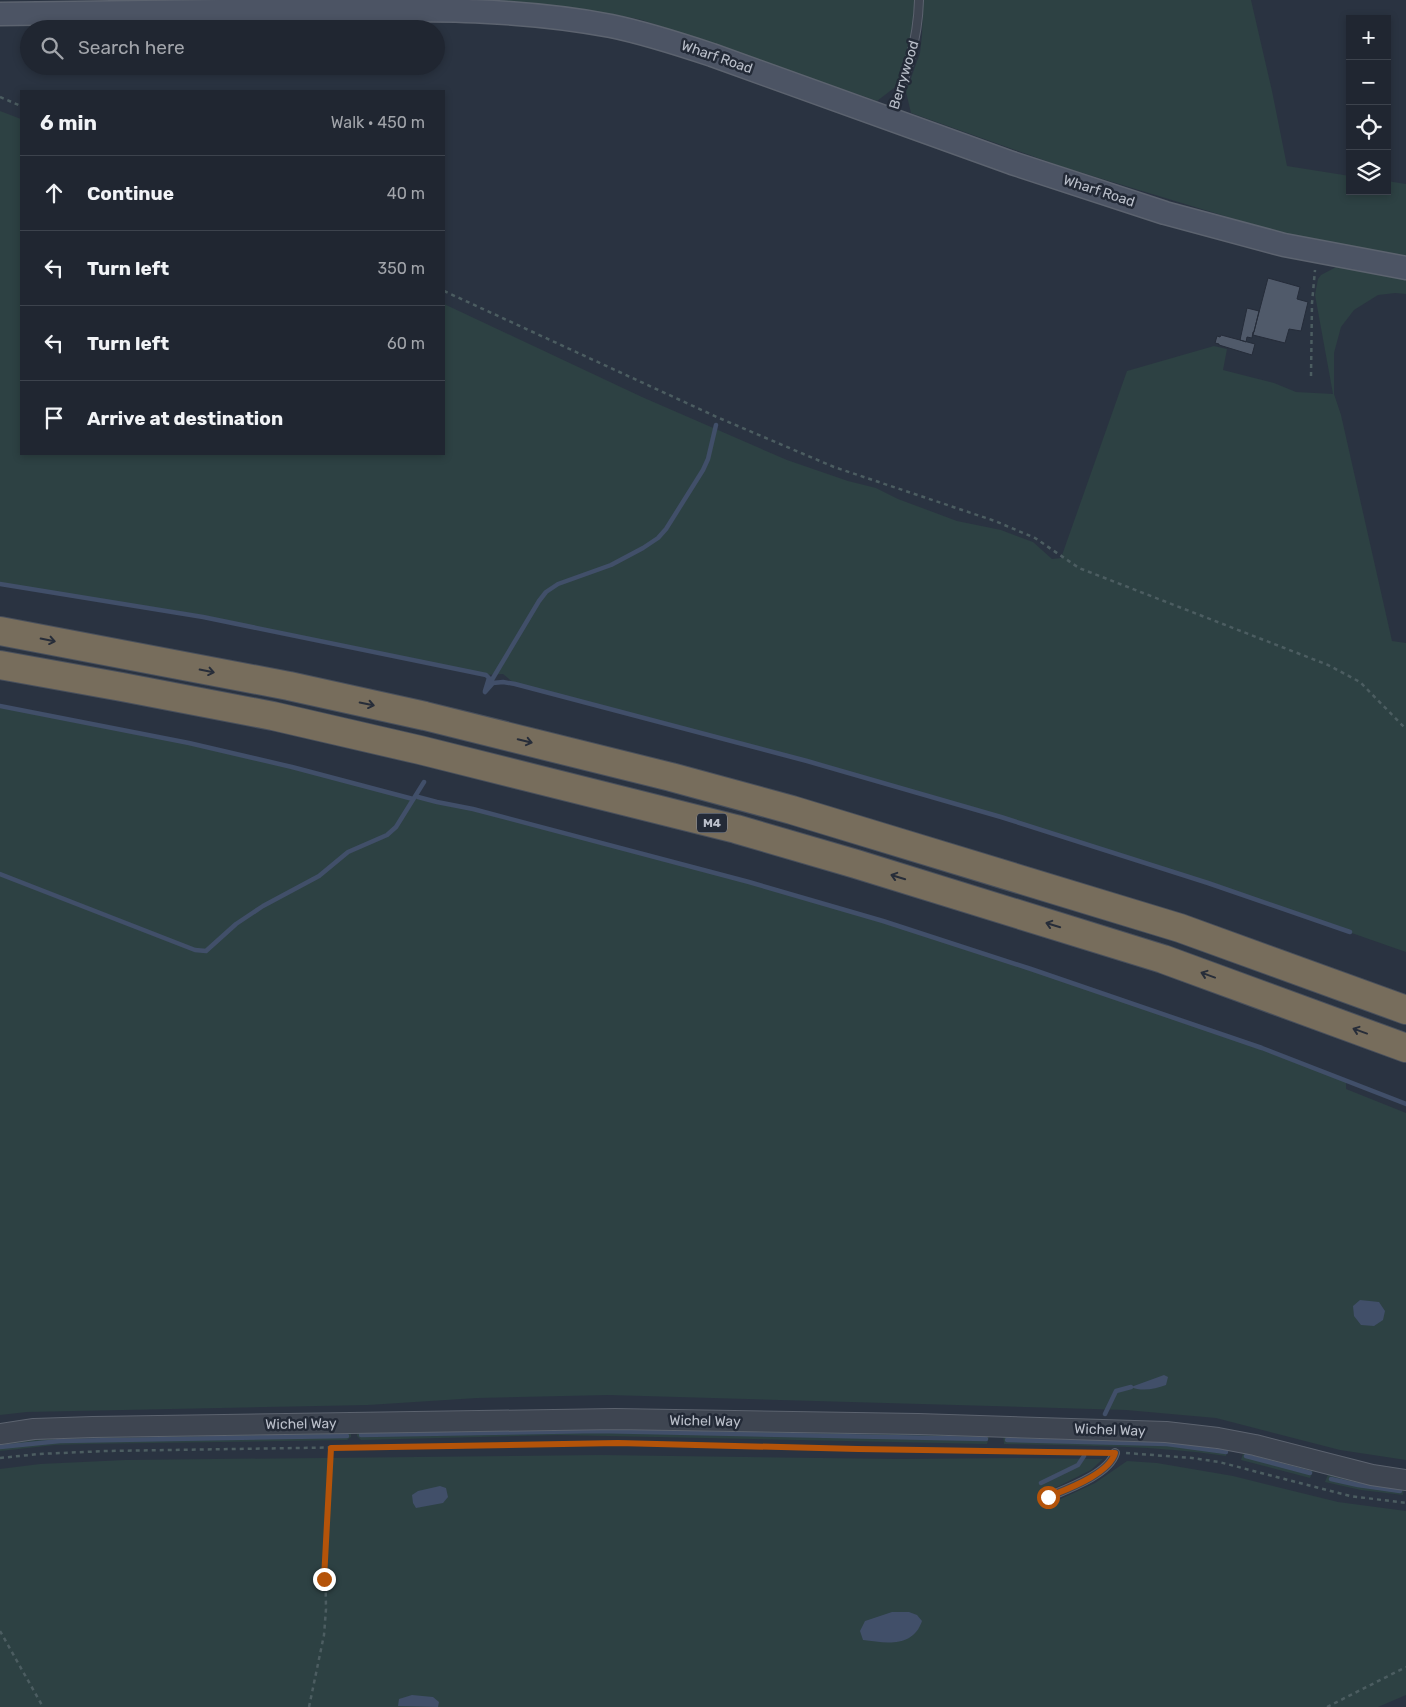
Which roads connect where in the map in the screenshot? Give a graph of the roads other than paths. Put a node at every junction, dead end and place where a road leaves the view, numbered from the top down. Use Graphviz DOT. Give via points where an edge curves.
graph roads {
  1 [pos="919,0"];
  2 [pos="0,14"];
  3 [pos="890,120"];
  4 [pos="1406,268"];
  5 [pos="0,631"];
  6 [pos="0,665"];
  7 [pos="1406,1010"];
  8 [pos="1406,1048"];
  9 [pos="0,1434"];
  10 [pos="1115,1453"];
  11 [pos="1406,1480"];
  12 [pos="1048,1497"];
  1 -- 3 [label="lane, Berrywood" via="912,56"];
  2 -- 3 [label="main road, Wharf Road" via="322,10 534,15 611,26 666,40"];
  3 -- 4 [label="main road, Wharf Road" via="1175,216 1284,245"];
  5 -- 7 [label="highway, M4, one-way" via="289,686 690,782 1180,928"];
  8 -- 6 [label="highway, M4, one-way" via="1163,959 736,829 273,716"];
  9 -- 11 [label="street, Wichel Way" via="93,1427 542,1419 1082,1429 1166,1432 1218,1438 1372,1475"];
  10 -- 12 [label="lane" via="1104,1468"];
}
